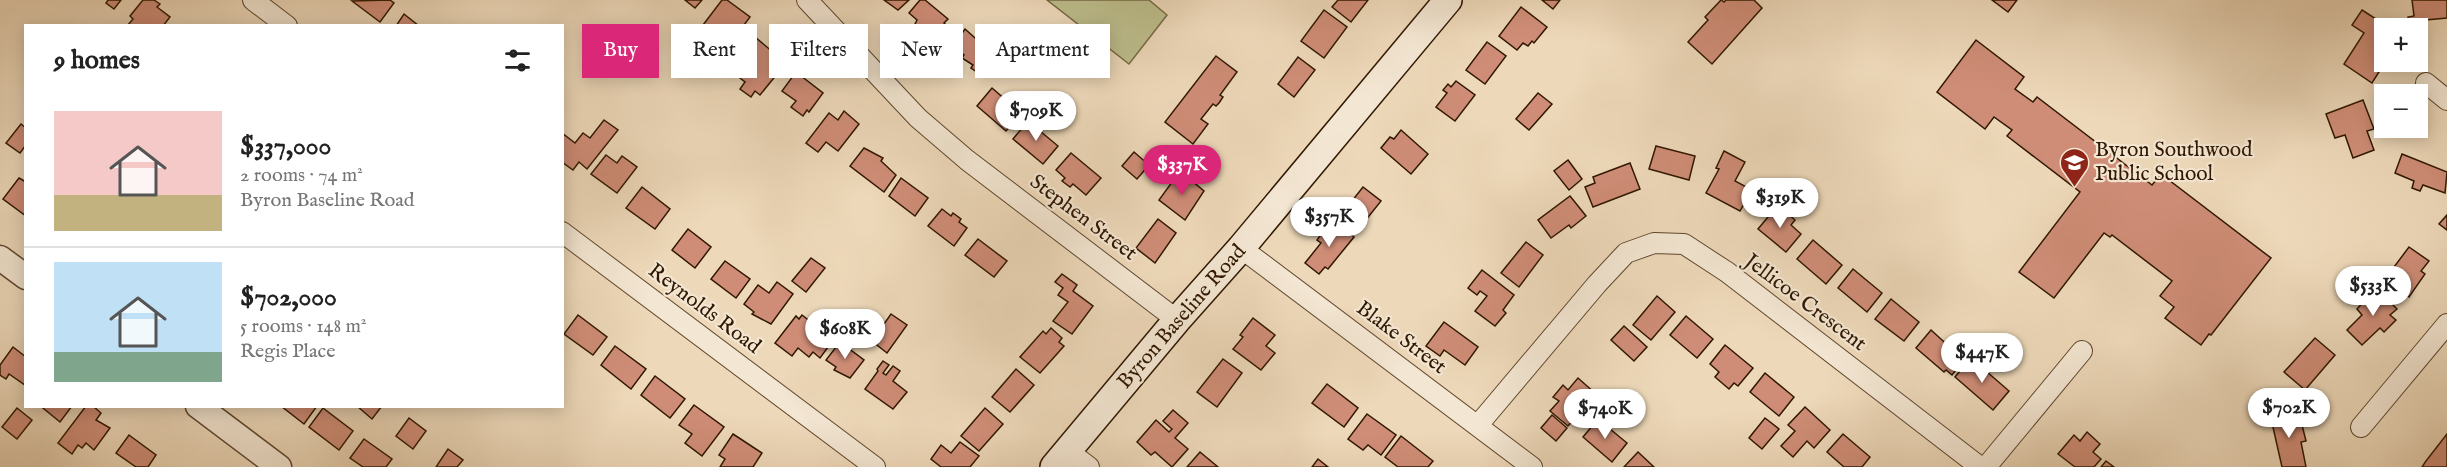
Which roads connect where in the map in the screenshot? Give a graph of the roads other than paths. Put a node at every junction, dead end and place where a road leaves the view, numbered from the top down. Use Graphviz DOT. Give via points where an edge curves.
graph roads {
  1 [pos="253,0"];
  2 [pos="807,0"];
  3 [pos="1448,0"];
  4 [pos="284,24"];
  5 [pos="2426,83"];
  6 [pos="2447,100"];
  7 [pos="564,234"];
  8 [pos="1242,248"];
  9 [pos="0,258"];
  10 [pos="24,276"];
  11 [pos="1177,320"];
  12 [pos="2447,324"];
  13 [pos="2082,351"];
  14 [pos="201,408"];
  15 [pos="1478,425"];
  16 [pos="2361,427"];
  17 [pos="1070,462"];
  18 [pos="279,467"];
  19 [pos="875,467"];
  20 [pos="1532,467"];
  21 [pos="1980,467"];
  22 [pos="1986,467"];
  1 -- 4 [label="street"];
  2 -- 11 [label="street, Stephen Street" via="918,118"];
  3 -- 8 [label="main road, Byron Baseline Road"];
  5 -- 6 [label="street"];
  7 -- 19 [label="street, Reynolds Road"];
  8 -- 11 [label="main road, Byron Baseline Road"];
  8 -- 15 [label="street, Blake Street"];
  9 -- 10 [label="street"];
  11 -- 17 [label="main road, Byron Baseline Road"];
  12 -- 16 [label="street"];
  13 -- 22 [label="street"];
  14 -- 18 [label="street"];
  15 -- 20 [label="street, Blake Street"];
  15 -- 21 [label="street, Jellicoe Crescent" via="1626,253 1654,243 1684,244"];
}
